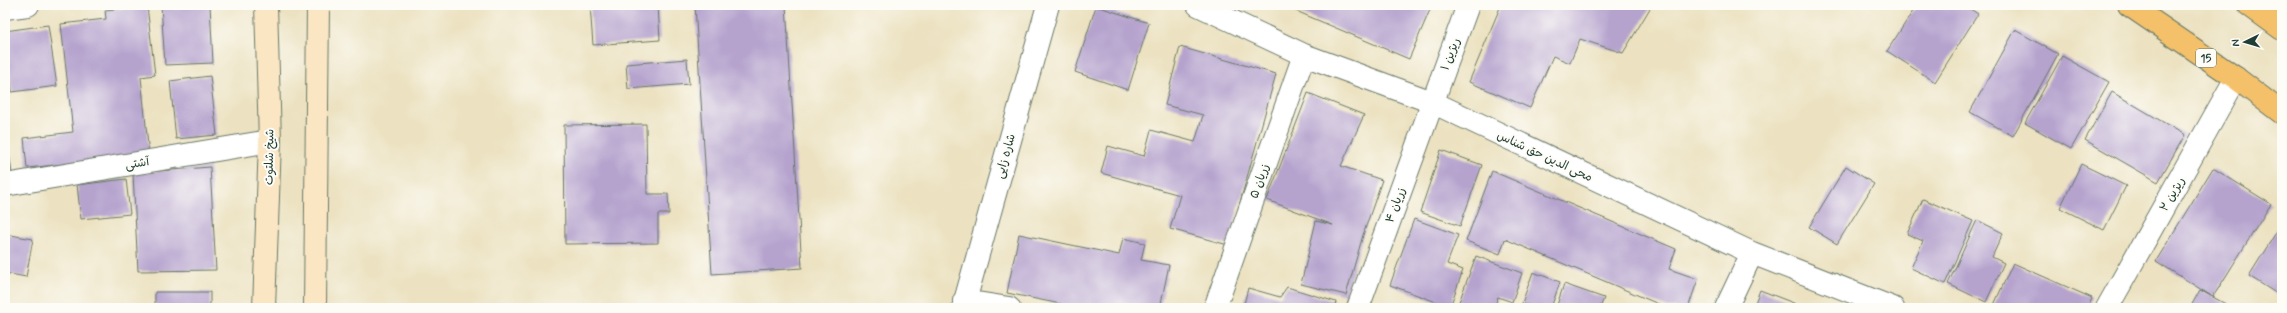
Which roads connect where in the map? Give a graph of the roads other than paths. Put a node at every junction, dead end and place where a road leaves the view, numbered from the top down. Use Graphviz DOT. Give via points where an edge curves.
graph roads {
  1 [pos="28,5"];
  2 [pos="266,5"];
  3 [pos="318,5"];
  4 [pos="1048,5"];
  5 [pos="1198,5"];
  6 [pos="1468,5"];
  7 [pos="2129,5"];
  8 [pos="2249,5"];
  9 [pos="5,8"];
  10 [pos="2282,29"];
  11 [pos="1304,55"];
  12 [pos="2236,78"];
  13 [pos="1432,102"];
  14 [pos="2282,113"];
  15 [pos="270,141"];
  16 [pos="5,185"];
  17 [pos="1752,253"];
  18 [pos="964,304"];
  19 [pos="264,308"];
  20 [pos="315,308"];
  21 [pos="1009,308"];
  22 [pos="1215,308"];
  23 [pos="1358,308"];
  24 [pos="1726,308"];
  25 [pos="1893,308"];
  26 [pos="2107,308"];
  1 -- 9 [label="street"];
  2 -- 15 [label="main road, شیخ شلتوت"];
  3 -- 20 [label="main road"];
  4 -- 18 [label="street, شاره زایی"];
  5 -- 11 [label="street, محی الدین حق شناس"];
  6 -- 13 [label="street, ریژین ۱"];
  7 -- 12 [label="main road, 15"];
  8 -- 10 [label="main road"];
  11 -- 13 [label="street, محی الدین حق شناس"];
  11 -- 22 [label="street, زریان ۵"];
  12 -- 14 [label="main road, 15"];
  12 -- 26 [label="street, ریژین ۲"];
  13 -- 17 [label="street, محی الدین حق شناس"];
  13 -- 23 [label="street, زریان ۴"];
  15 -- 16 [label="street, آشتی"];
  15 -- 19 [label="main road, شیخ شلتوت"];
  17 -- 24 [label="street"];
  17 -- 25 [label="street, محی الدین حق شناس"];
  18 -- 21 [label="street"];
}
